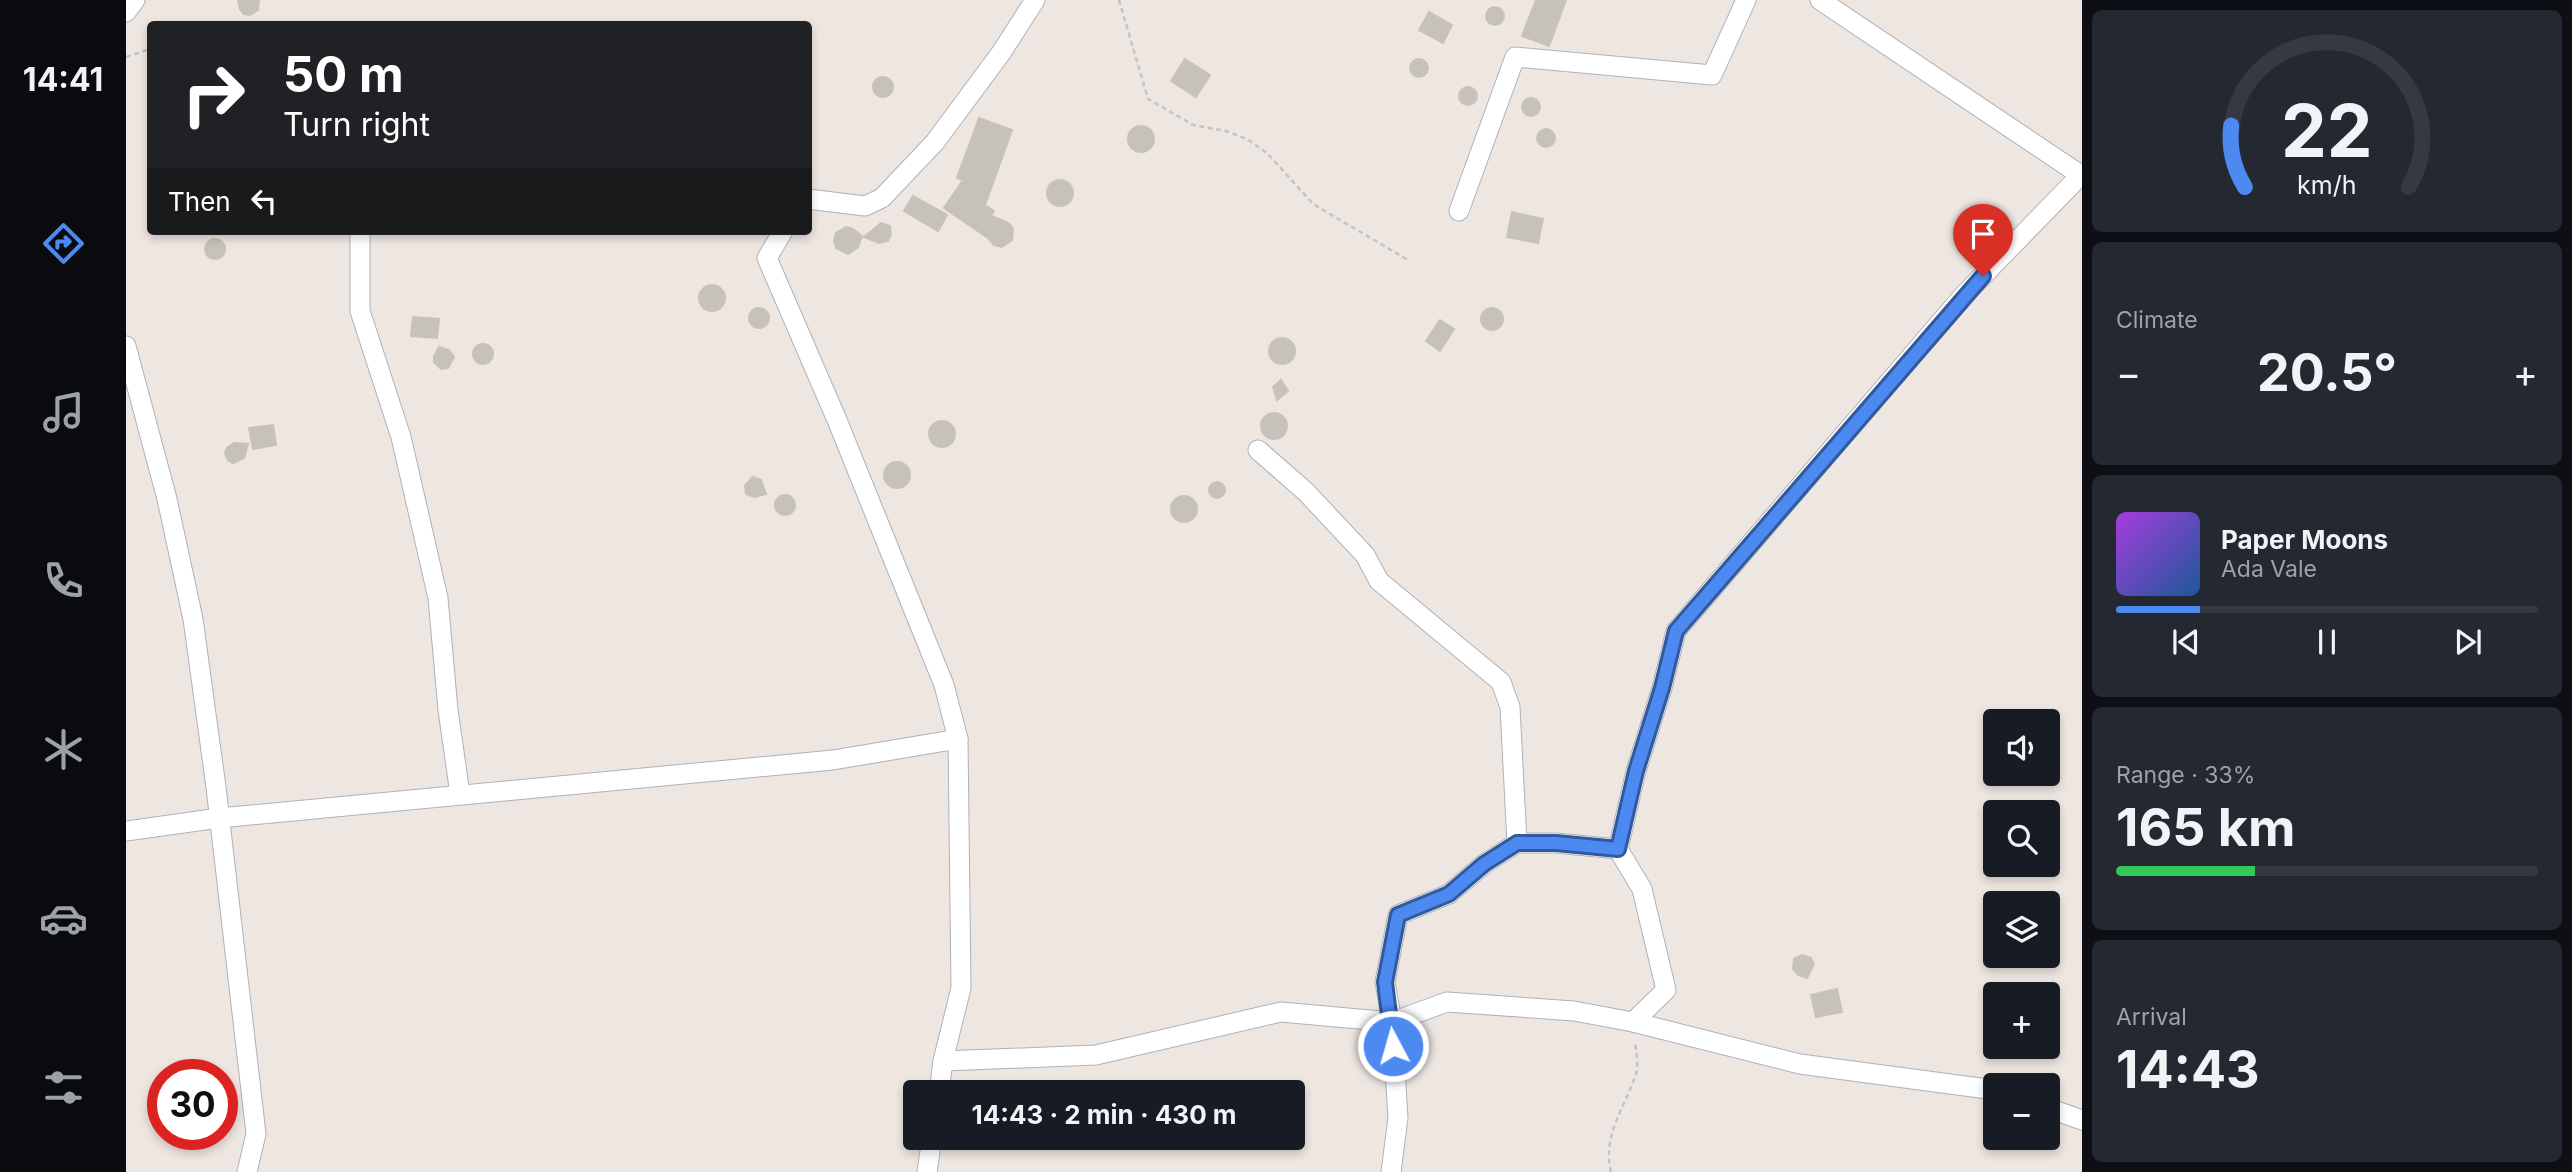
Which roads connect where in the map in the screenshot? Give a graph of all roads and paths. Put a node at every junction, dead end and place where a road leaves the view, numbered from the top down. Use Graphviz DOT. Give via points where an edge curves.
graph roads {
  1 [pos="135,0"];
  2 [pos="1035,0"];
  3 [pos="1119,0"];
  4 [pos="1746,0"];
  5 [pos="1820,0"];
  6 [pos="126,12"];
  7 [pos="147,49"];
  8 [pos="126,57"];
  9 [pos="2081,176"];
  10 [pos="812,199"];
  11 [pos="1459,211"];
  12 [pos="360,235"];
  13 [pos="781,235"];
  14 [pos="1408,260"];
  15 [pos="126,346"];
  16 [pos="1258,450"];
  17 [pos="958,739"];
  18 [pos="460,794"];
  19 [pos="219,818"];
  20 [pos="126,831"];
  21 [pos="1517,843"];
  22 [pos="1618,849"];
  23 [pos="1392,1022"];
  24 [pos="1633,1022"];
  25 [pos="943,1061"];
  26 [pos="941,1080"];
  27 [pos="1983,1088"];
  28 [pos="2060,1112"];
  29 [pos="2082,1120"];
  30 [pos="930,1150"];
  31 [pos="247,1172"];
  32 [pos="927,1172"];
  33 [pos="1391,1172"];
  34 [pos="1611,1172"];
  1 -- 6 [label="street"];
  2 -- 10 [label="street" via="935,142 882,198 865,206"];
  3 -- 14 [label="path" via="1148,99 1194,125 1247,139 1267,153 1313,204"];
  4 -- 11 [label="street" via="1712,75 1515,57"];
  5 -- 9 [label="street"];
  7 -- 8 [label="path"];
  9 -- 22 [label="street" via="1964,296 1676,631"];
  12 -- 18 [label="street" via="360,311 401,437 438,598"];
  13 -- 17 [label="street" via="767,258 944,685"];
  15 -- 19 [label="street" via="193,619"];
  16 -- 21 [label="street" via="1306,492 1365,555 1379,581 1501,682 1510,707"];
  17 -- 18 [label="street" via="833,760"];
  17 -- 25 [label="street" via="961,988"];
  18 -- 19 [label="street"];
  19 -- 20 [label="street"];
  19 -- 31 [label="street" via="256,1134"];
  21 -- 22 [label="street"];
  21 -- 23 [label="street" via="1449,894 1398,915 1385,982"];
  22 -- 24 [label="street" via="1642,889 1666,990"];
  23 -- 24 [label="street" via="1447,1002 1574,1011"];
  23 -- 25 [label="street" via="1281,1012 1096,1055"];
  23 -- 33 [label="street" via="1398,1118"];
  24 -- 27 [label="street" via="1800,1064"];
  24 -- 34 [label="path" via="1637,1071 1607,1154"];
  25 -- 26 [label="street"];
  28 -- 29 [label="street"];
  30 -- 32 [label="street"];
}
